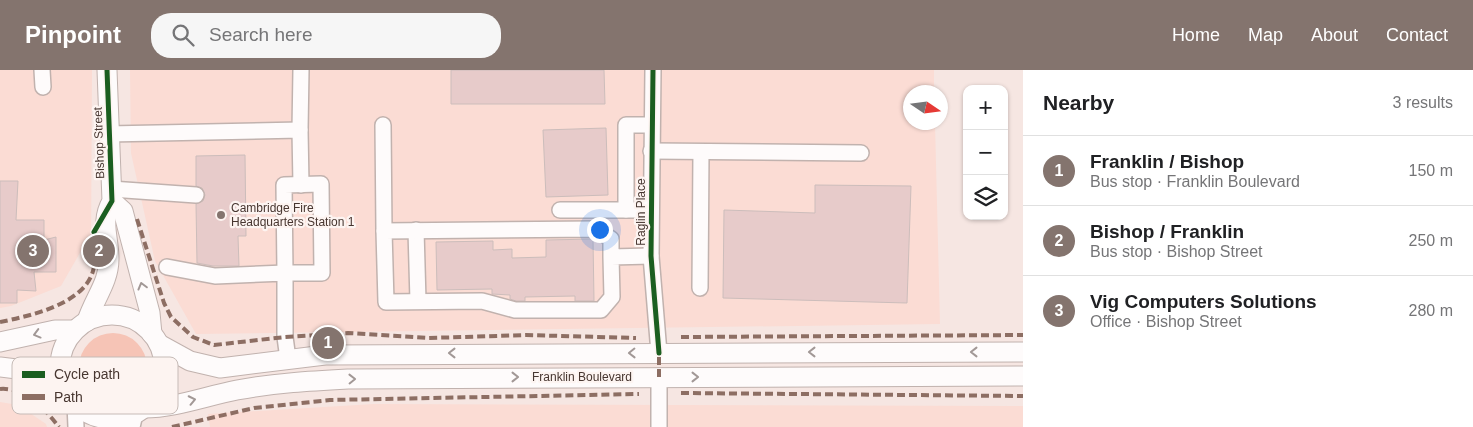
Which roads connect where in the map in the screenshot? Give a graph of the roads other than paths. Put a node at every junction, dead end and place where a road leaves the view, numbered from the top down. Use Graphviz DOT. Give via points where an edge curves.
graph roads {
  1 [pos="42,70"];
  2 [pos="107,70"];
  3 [pos="301,70"];
  4 [pos="653,70"];
  5 [pos="42,87"];
  6 [pos="651,124"];
  7 [pos="383,125"];
  8 [pos="300,130"];
  9 [pos="108,134"];
  10 [pos="651,151"];
  11 [pos="700,152"];
  12 [pos="861,153"];
  13 [pos="301,185"];
  14 [pos="112,195"];
  15 [pos="196,195"];
  16 [pos="560,210"];
  17 [pos="626,210"];
  18 [pos="651,210"];
  19 [pos="416,230"];
  20 [pos="384,231"];
  21 [pos="651,256"];
  22 [pos="611,257"];
  23 [pos="167,267"];
  24 [pos="285,273"];
  25 [pos="700,288"];
  26 [pos="418,301"];
  27 [pos="81,326"];
  28 [pos="156,339"];
  29 [pos="0,342"];
  30 [pos="1023,352"];
  31 [pos="659,353"];
  32 [pos="61,357"];
  33 [pos="163,357"];
  34 [pos="288,359"];
  35 [pos="1023,376"];
  36 [pos="659,377"];
  37 [pos="178,404"];
  38 [pos="73,414"];
  39 [pos="91,414"];
  40 [pos="137,416"];
  41 [pos="76,427"];
  42 [pos="659,427"];
  1 -- 5 [label="street"];
  2 -- 9 [label="main road, Bishop Street"];
  3 -- 8 [label="street"];
  4 -- 6 [label="street, Raglin Place"];
  6 -- 10 [label="street, Raglin Place"];
  6 -- 17 [label="street" via="626,125"];
  7 -- 20 [label="street"];
  8 -- 9 [label="street"];
  8 -- 13 [label="street"];
  9 -- 14 [label="main road, Bishop Street"];
  10 -- 11 [label="street"];
  10 -- 18 [label="street, Raglin Place"];
  11 -- 12 [label="street"];
  11 -- 25 [label="street"];
  13 -- 24 [label="street" via="284,185"];
  13 -- 24 [label="street" via="321,184 322,273"];
  14 -- 15 [label="street"];
  14 -- 27 [label="main road, Bishop Street" via="105,214 108,274"];
  28 -- 14 [label="main road, one-way" via="123,211"];
  16 -- 17 [label="street"];
  17 -- 18 [label="street"];
  18 -- 21 [label="street, Raglin Place"];
  19 -- 20 [label="street"];
  19 -- 22 [label="street" via="596,229 611,239"];
  19 -- 26 [label="street"];
  20 -- 26 [label="street" via="386,302"];
  21 -- 22 [label="street"];
  21 -- 31 [label="street, Raglin Place"];
  22 -- 26 [label="street" via="612,297 601,310 515,310 482,301"];
  23 -- 24 [label="street" via="215,276"];
  24 -- 34 [label="street"];
  27 -- 28 [label="main road" via="104,315 122,315 139,322"];
  27 -- 29 [label="main road, one-way"];
  27 -- 32 [label="main road" via="65,343"];
  28 -- 33 [label="main road"];
  28 -- 34 [label="main road, Franklin Boulevard" via="190,361 212,368"];
  30 -- 31 [label="main road, Franklin Boulevard, one-way"];
  31 -- 34 [label="main road, Franklin Boulevard, one-way" via="380,354"];
  36 -- 35 [label="main road, Franklin Boulevard, one-way"];
  37 -- 36 [label="main road, Franklin Boulevard, one-way" via="239,390 338,379"];
  36 -- 42 [label="street"];
  38 -- 41 [label="street"];
  39 -- 40 [label="main road" via="114,419"];
}
